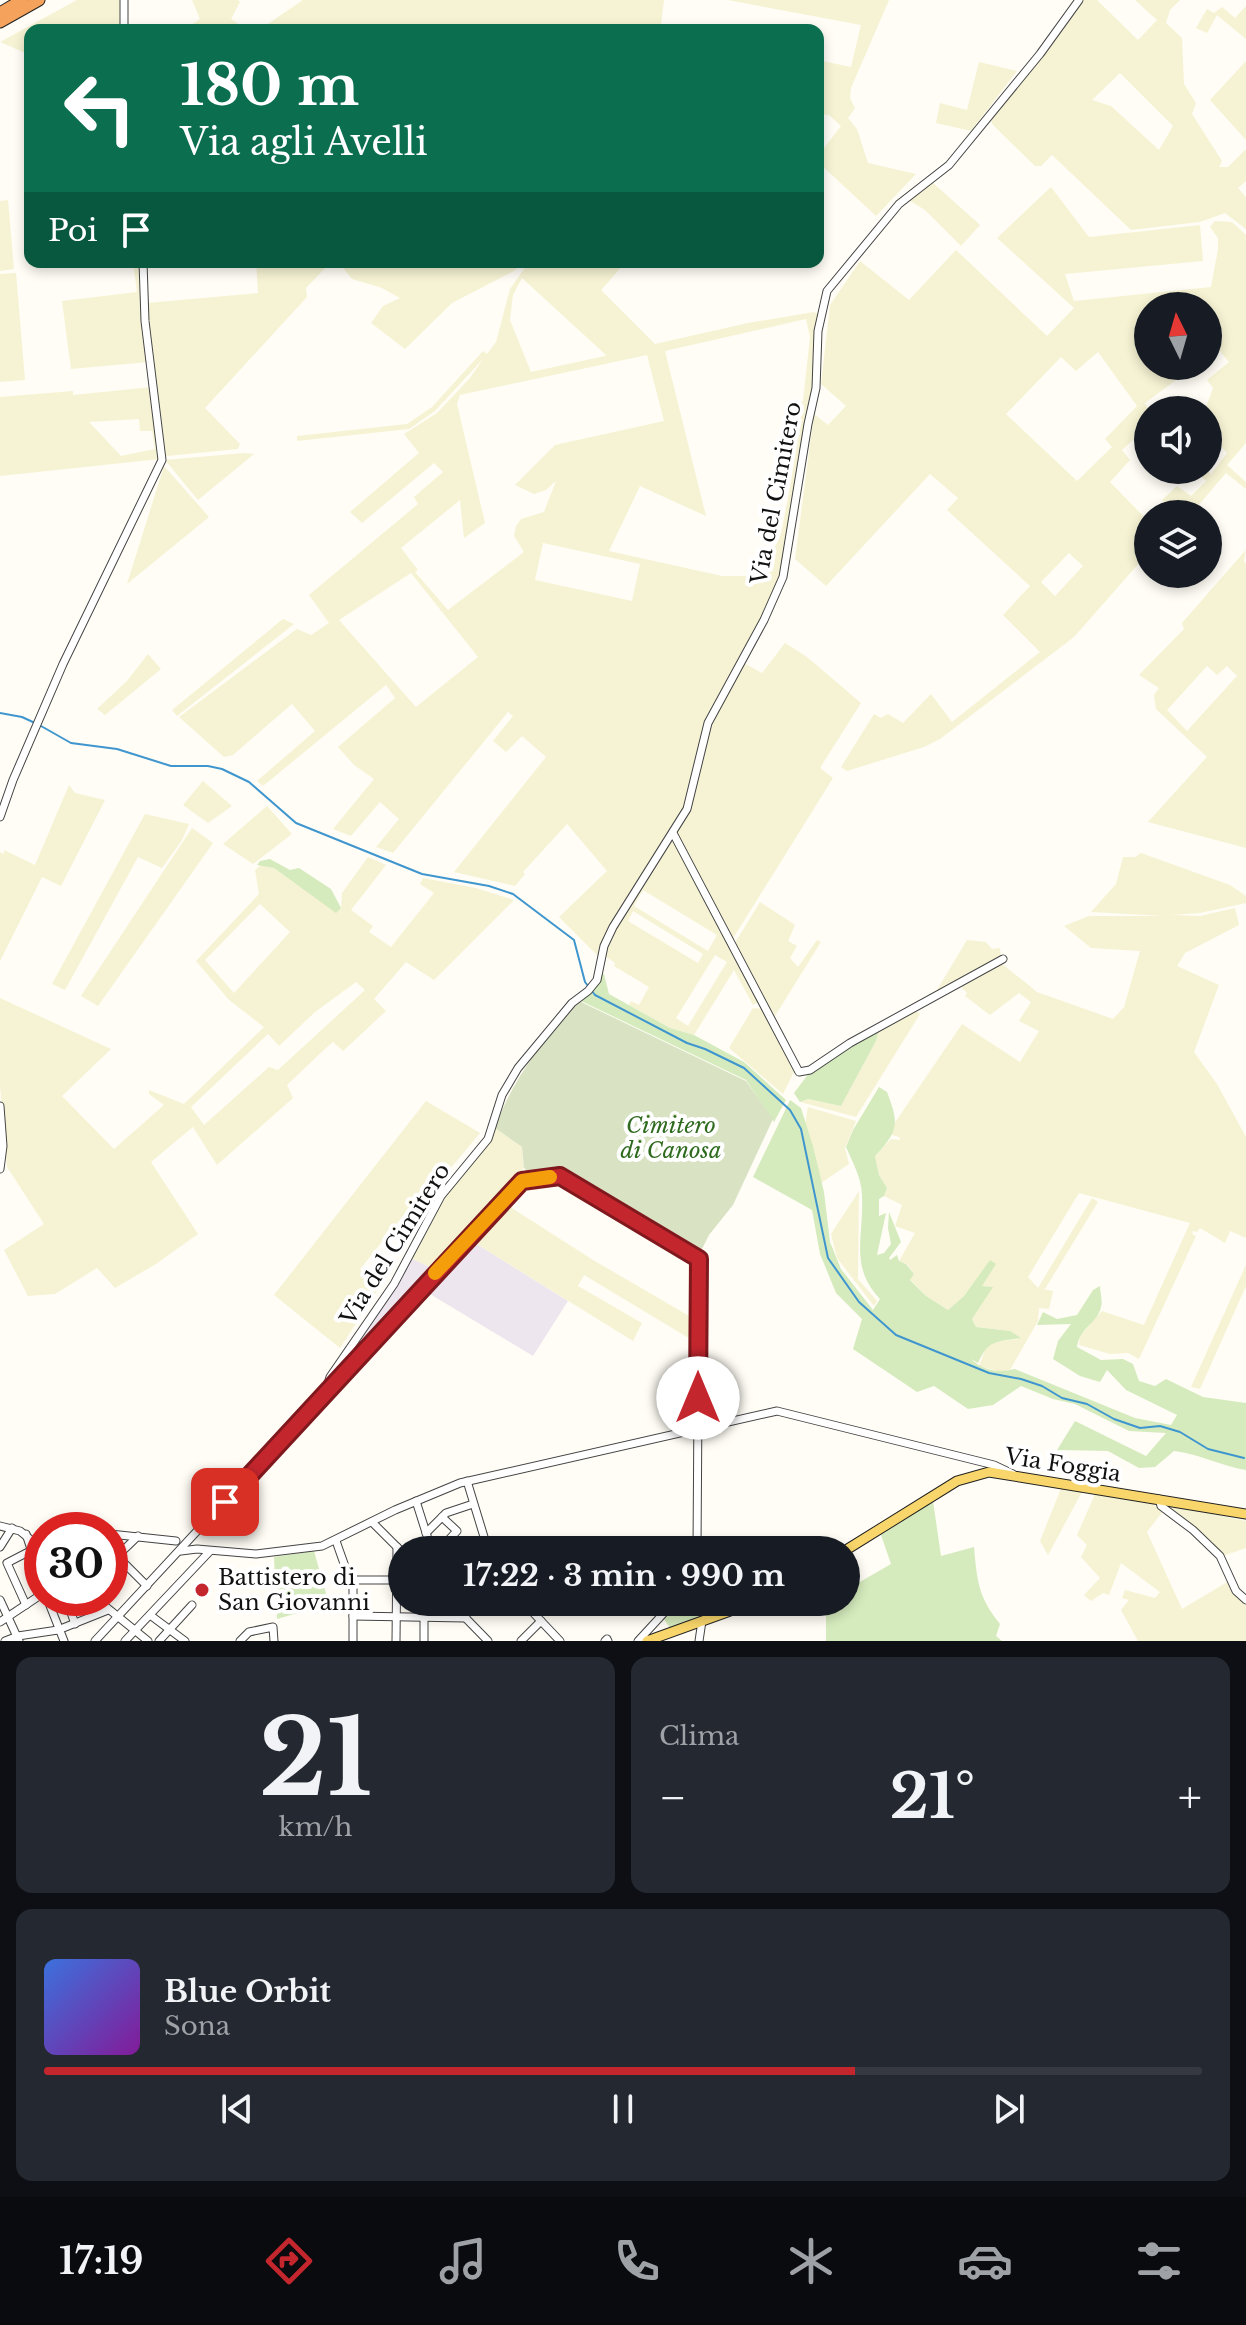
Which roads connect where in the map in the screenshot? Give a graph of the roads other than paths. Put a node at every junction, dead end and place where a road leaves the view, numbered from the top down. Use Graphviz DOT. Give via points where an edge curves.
graph roads {
  1 [pos="22,0"];
  2 [pos="39,0"];
  3 [pos="124,0"];
  4 [pos="1079,0"];
  5 [pos="0,13"];
  6 [pos="0,22"];
  7 [pos="124,24"];
  8 [pos="143,268"];
  9 [pos="0,817"];
  10 [pos="673,833"];
  11 [pos="1003,959"];
  12 [pos="0,1106"];
  13 [pos="0,1169"];
  14 [pos="325,1393"];
  15 [pos="698,1429"];
  16 [pos="1013,1474"];
  17 [pos="467,1481"];
  18 [pos="1159,1499"];
  19 [pos="416,1501"];
  20 [pos="473,1504"];
  21 [pos="1246,1514"];
  22 [pos="442,1517"];
  23 [pos="372,1522"];
  24 [pos="0,1526"];
  25 [pos="12,1528"];
  26 [pos="24,1533"];
  27 [pos="426,1533"];
  28 [pos="128,1536"];
  29 [pos="138,1536"];
  30 [pos="427,1536"];
  31 [pos="452,1536"];
  32 [pos="483,1536"];
  33 [pos="697,1536"];
  34 [pos="388,1538"];
  35 [pos="176,1541"];
  36 [pos="336,1541"];
  37 [pos="860,1541"];
  38 [pos="128,1546"];
  39 [pos="0,1547"];
  40 [pos="181,1551"];
  41 [pos="210,1551"];
  42 [pos="24,1554"];
  43 [pos="128,1571"];
  44 [pos="351,1580"];
  45 [pos="388,1580"];
  46 [pos="147,1586"];
  47 [pos="0,1600"];
  48 [pos="1246,1600"];
  49 [pos="24,1601"];
  50 [pos="192,1605"];
  51 [pos="24,1606"];
  52 [pos="150,1615"];
  53 [pos="53,1616"];
  54 [pos="72,1616"];
  55 [pos="94,1616"];
  56 [pos="353,1616"];
  57 [pos="388,1616"];
  58 [pos="396,1616"];
  59 [pos="536,1616"];
  60 [pos="661,1616"];
  61 [pos="716,1616"];
  62 [pos="8,1617"];
  63 [pos="118,1617"];
  64 [pos="424,1617"];
  65 [pos="466,1618"];
  66 [pos="541,1621"];
  67 [pos="702,1621"];
  68 [pos="0,1622"];
  69 [pos="75,1624"];
  70 [pos="169,1629"];
  71 [pos="58,1630"];
  72 [pos="135,1631"];
  73 [pos="17,1639"];
  74 [pos="5,1641"];
  75 [pos="64,1641"];
  76 [pos="95,1641"];
  77 [pos="125,1641"];
  78 [pos="148,1641"];
  79 [pos="159,1641"];
  80 [pos="185,1641"];
  81 [pos="240,1641"];
  82 [pos="274,1641"];
  83 [pos="353,1641"];
  84 [pos="396,1641"];
  85 [pos="424,1641"];
  86 [pos="488,1641"];
  87 [pos="521,1641"];
  88 [pos="560,1641"];
  89 [pos="638,1641"];
  90 [pos="647,1641"];
  91 [pos="699,1641"];
  1 -- 5 [label="highway"];
  2 -- 6 [label="highway"];
  3 -- 7 [label="street"];
  4 -- 10 [label="street, Via del Cimitero" via="949,165 899,204 827,291 783,577 708,723 693,794"];
  8 -- 9 [label="street" via="163,454 33,733"];
  10 -- 11 [label="street" via="799,1072"];
  10 -- 14 [label="street, Via del Cimitero" via="613,927 597,980 518,1068 502,1095 488,1139 441,1196 394,1284 330,1377"];
  12 -- 13 [label="street"];
  14 -- 15 [label="street" via="522,1181 560,1176 699,1259"];
  14 -- 40 [label="street"];
  15 -- 16 [label="street" via="777,1411"];
  15 -- 17 [label="street"];
  15 -- 33 [label="street"];
  16 -- 18 [label="main road, Via Foggia"];
  16 -- 37 [label="main road, Via Foggia" via="989,1472 957,1481"];
  17 -- 19 [label="street"];
  17 -- 20 [label="street"];
  18 -- 21 [label="main road, Via Foggia"];
  18 -- 48 [label="street" via="1220,1556 1236,1591"];
  19 -- 23 [label="street"];
  19 -- 27 [label="street"];
  20 -- 22 [label="street"];
  20 -- 32 [label="street"];
  22 -- 27 [label="street"];
  22 -- 31 [label="street" via="457,1531"];
  23 -- 34 [label="street"];
  23 -- 36 [label="street"];
  24 -- 25 [label="street"];
  25 -- 26 [label="street"];
  25 -- 39 [label="street"];
  27 -- 30 [label="street"];
  28 -- 29 [label="street"];
  29 -- 35 [label="street"];
  29 -- 38 [label="street"];
  36 -- 41 [label="street" via="273,1553"];
  36 -- 44 [label="street"];
  40 -- 41 [label="street"];
  40 -- 46 [label="street"];
  41 -- 52 [label="street"];
  42 -- 49 [label="street" via="7,1563"];
  43 -- 46 [label="street"];
  44 -- 45 [label="street"];
  44 -- 56 [label="street"];
  46 -- 63 [label="street"];
  47 -- 62 [label="street"];
  50 -- 70 [label="street"];
  51 -- 62 [label="street"];
  52 -- 70 [label="street"];
  52 -- 72 [label="street"];
  53 -- 71 [label="street"];
  54 -- 69 [label="street"];
  55 -- 69 [label="street"];
  56 -- 57 [label="street"];
  56 -- 83 [label="street"];
  58 -- 64 [label="street"];
  58 -- 84 [label="street"];
  59 -- 66 [label="street"];
  60 -- 89 [label="street"];
  61 -- 67 [label="main road"];
  62 -- 68 [label="street"];
  62 -- 73 [label="street"];
  63 -- 72 [label="street"];
  63 -- 76 [label="street"];
  64 -- 65 [label="street"];
  64 -- 85 [label="street"];
  65 -- 86 [label="street"];
  66 -- 87 [label="street"];
  66 -- 88 [label="street"];
  67 -- 90 [label="main road"];
  67 -- 91 [label="street"];
  69 -- 71 [label="street"];
  70 -- 79 [label="street"];
  70 -- 80 [label="street"];
  71 -- 73 [label="street"];
  71 -- 75 [label="street"];
  72 -- 77 [label="street"];
  72 -- 78 [label="street"];
  73 -- 74 [label="street"];
  81 -- 82 [label="street" via="249,1632 273,1627"];
}
